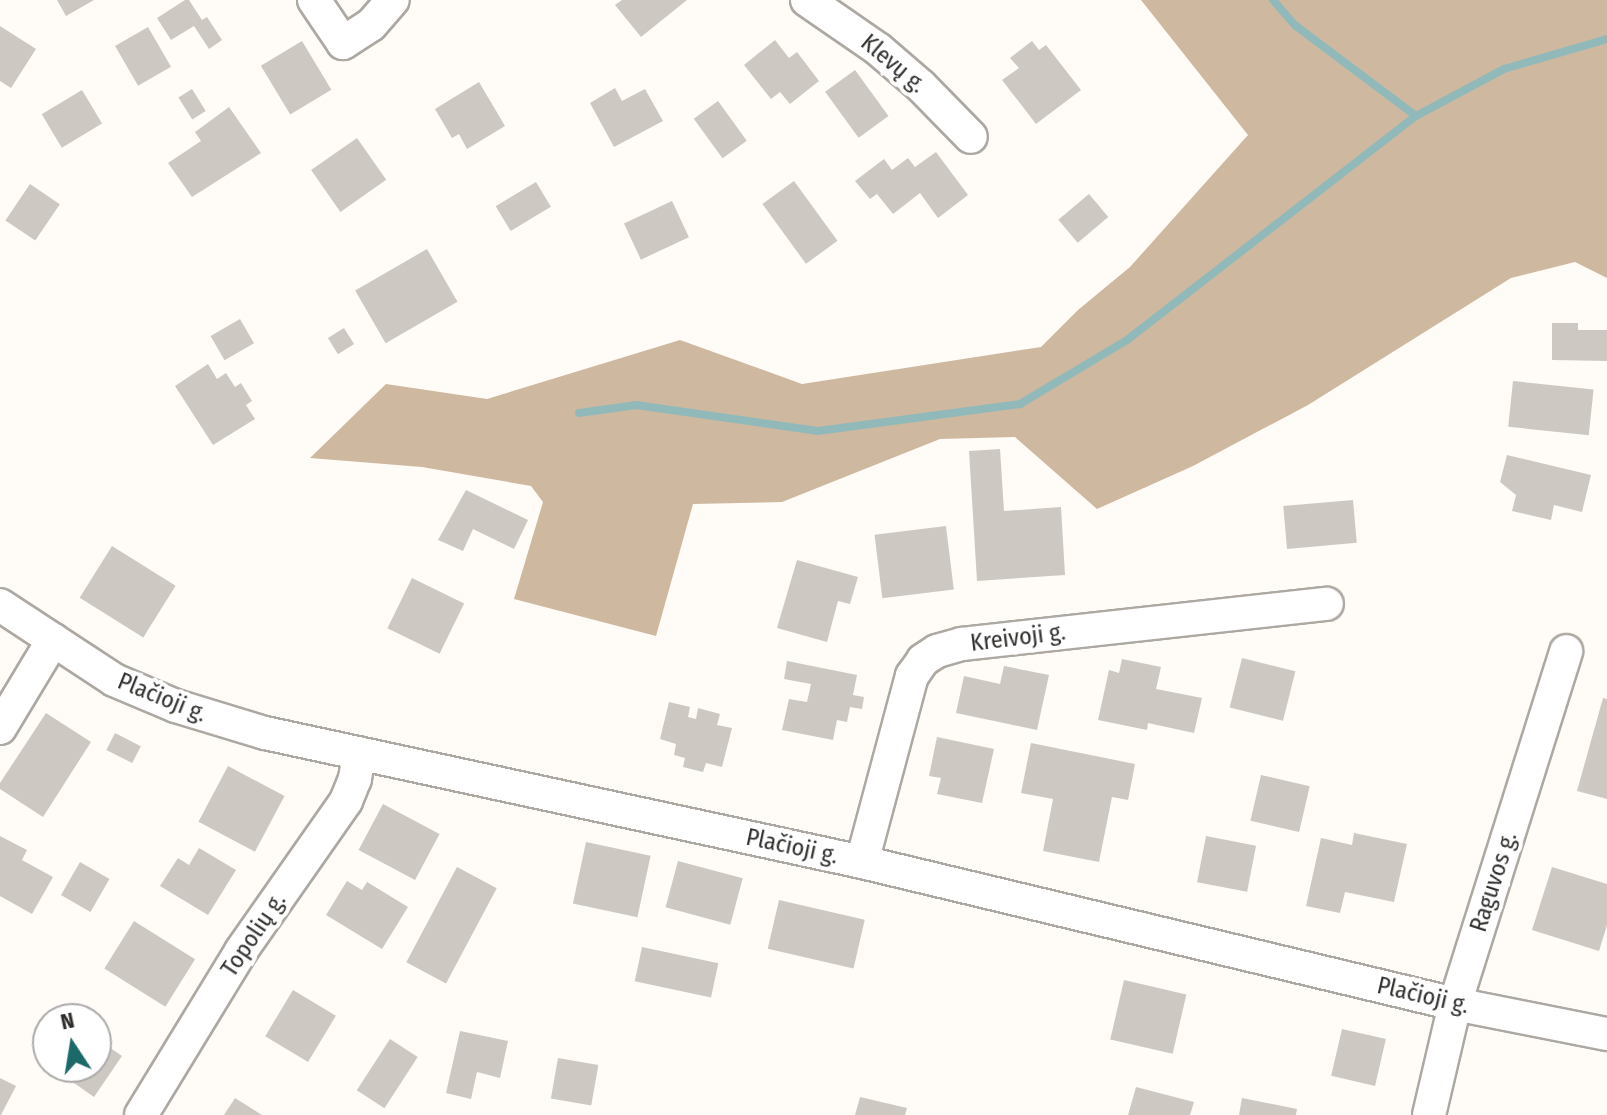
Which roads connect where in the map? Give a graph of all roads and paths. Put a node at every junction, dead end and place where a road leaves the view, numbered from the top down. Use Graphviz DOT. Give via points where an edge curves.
graph roads {
  1 [pos="314,0"];
  2 [pos="393,0"];
  3 [pos="807,0"];
  4 [pos="971,137"];
  5 [pos="1327,604"];
  6 [pos="0,605"];
  7 [pos="53,640"];
  8 [pos="1566,651"];
  9 [pos="0,728"];
  10 [pos="359,753"];
  11 [pos="862,862"];
  12 [pos="1455,1004"];
  13 [pos="1607,1034"];
  14 [pos="141,1115"];
  15 [pos="1429,1115"];
  1 -- 2 [label="street" via="343,43 371,25"];
  3 -- 4 [label="street, Klevų g." via="878,49"];
  5 -- 11 [label="street, Kreivoji g." via="937,651 912,676"];
  6 -- 7 [label="street, Plačioji g."];
  7 -- 9 [label="street"];
  7 -- 10 [label="street, Plačioji g." via="114,680 176,706 265,733"];
  8 -- 12 [label="street, Raguvos g."];
  10 -- 11 [label="street, Plačioji g."];
  10 -- 14 [label="street, Topolių g." via="346,801 241,951"];
  11 -- 12 [label="street, Plačioji g."];
  12 -- 13 [label="street, Plačioji g."];
  12 -- 15 [label="street, Raguvos g."];
}
